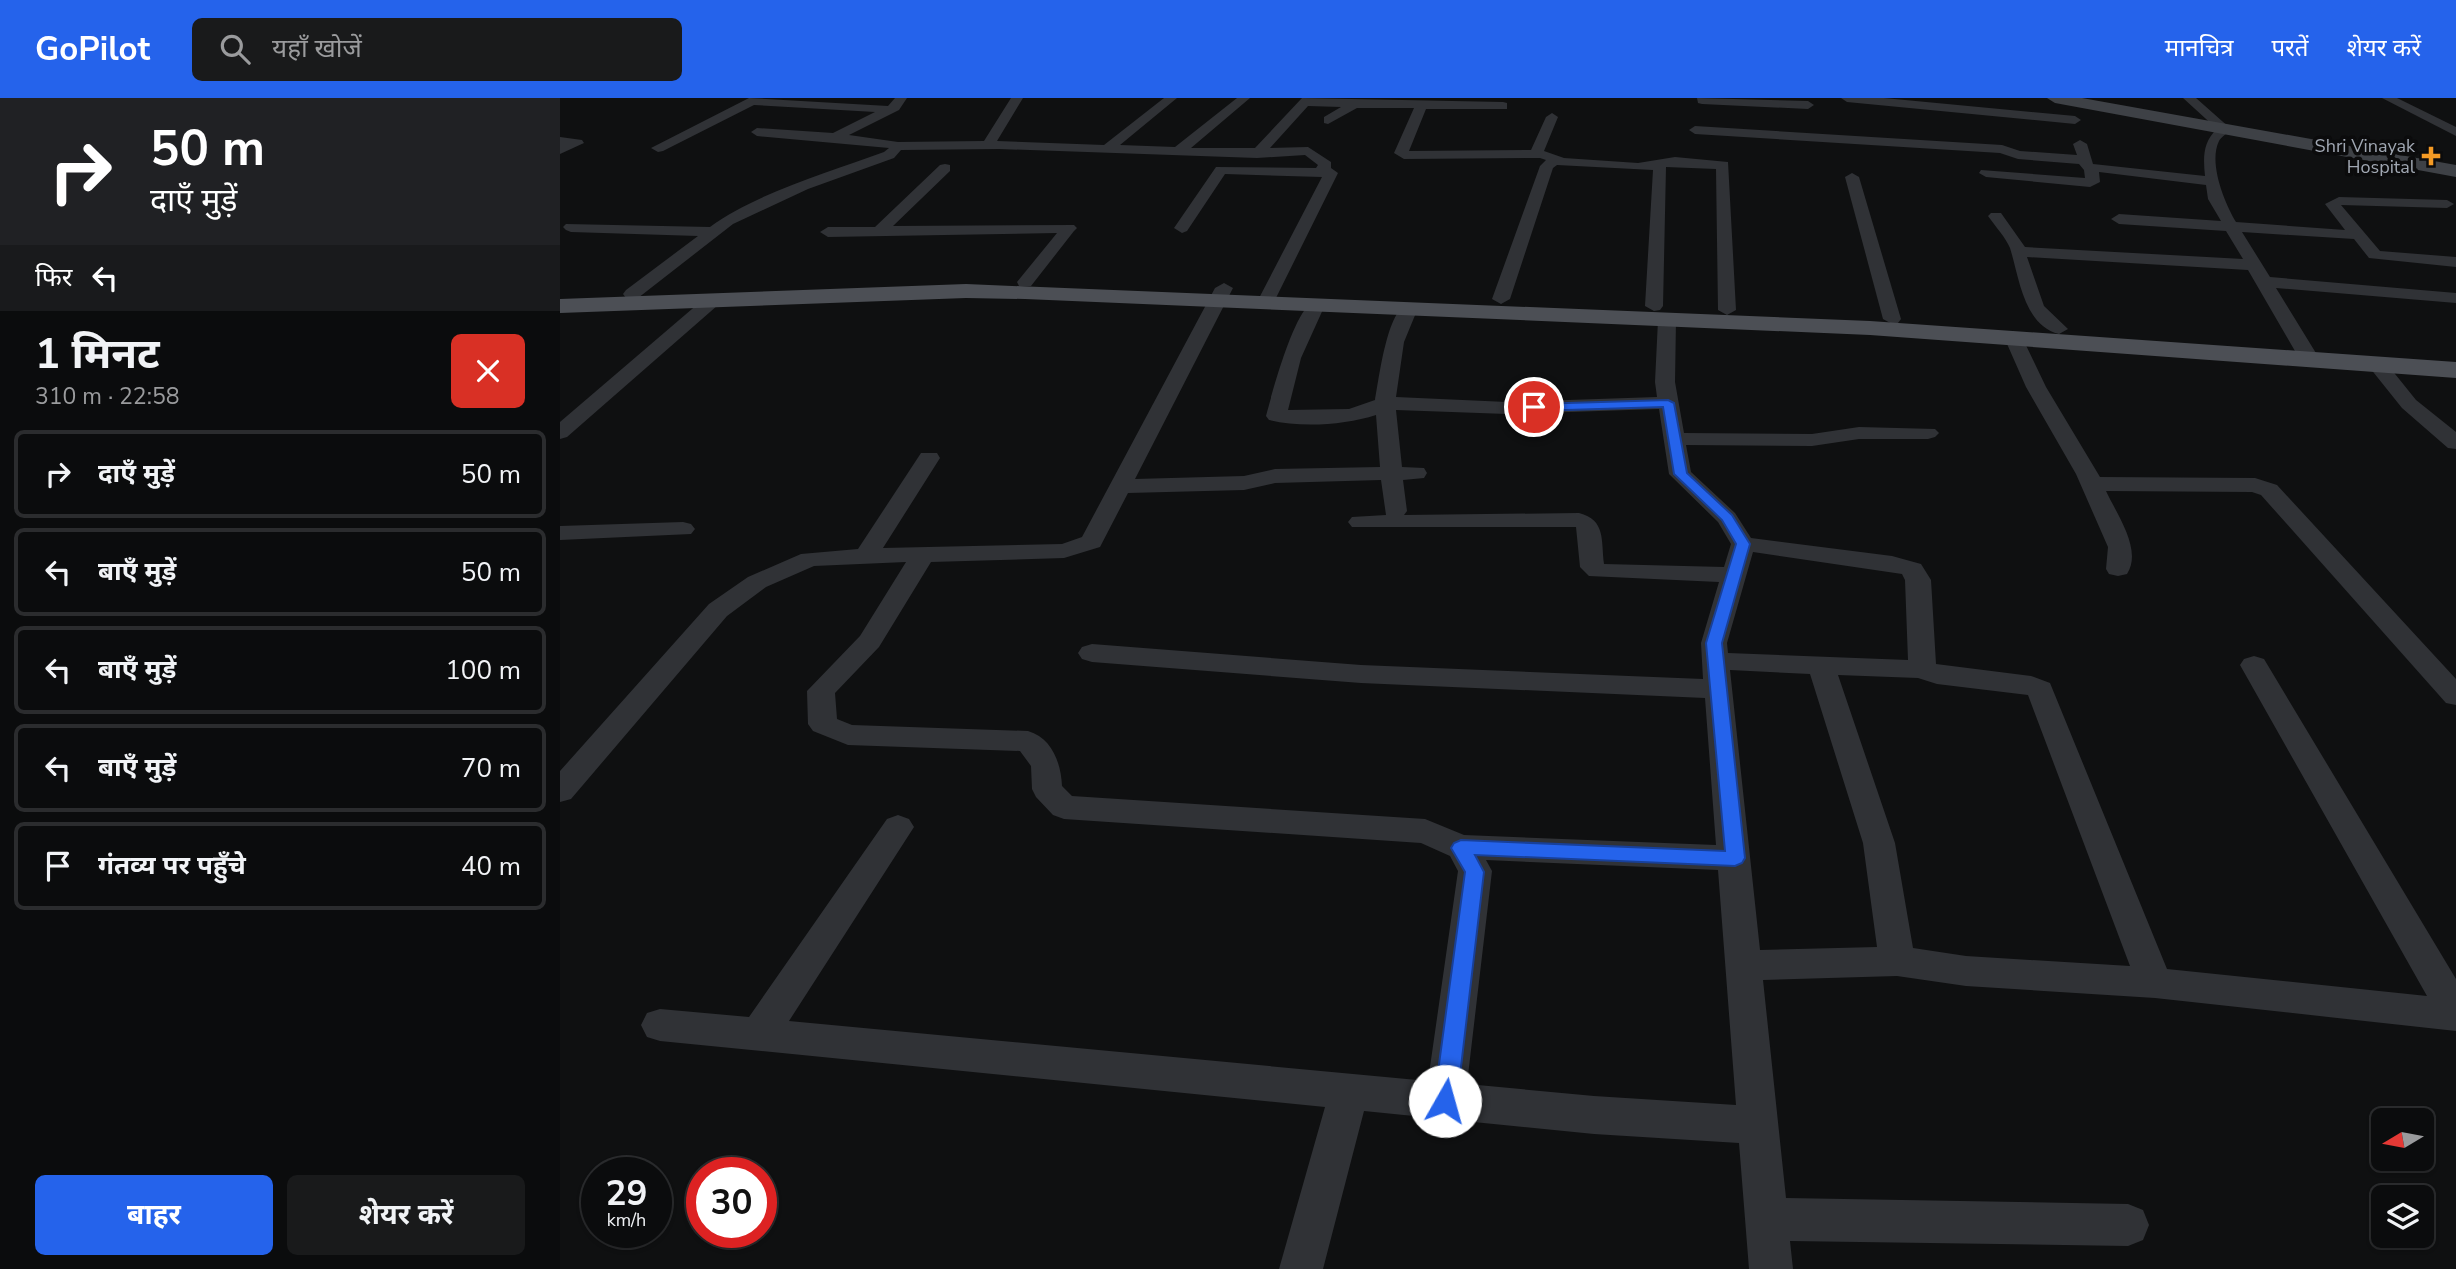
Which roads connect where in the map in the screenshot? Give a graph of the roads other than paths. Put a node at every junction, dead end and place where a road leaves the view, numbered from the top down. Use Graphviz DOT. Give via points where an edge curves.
graph roads {
  1 [pos="901,98"];
  2 [pos="1017,98"];
  3 [pos="1171,98"];
  4 [pos="1244,98"];
  5 [pos="1847,98"];
  6 [pos="2054,98"];
  7 [pos="2189,98"];
  8 [pos="2388,98"];
  9 [pos="756,99"];
  10 [pos="1702,99"];
  11 [pos="1863,99"];
  12 [pos="1306,100"];
  13 [pos="1913,101"];
  14 [pos="1355,104"];
  15 [pos="1422,105"];
  16 [pos="1808,105"];
  17 [pos="1504,108"];
  18 [pos="890,109"];
  19 [pos="2078,111"];
  20 [pos="1552,117"];
  21 [pos="1328,120"];
  22 [pos="2225,129"];
  23 [pos="1950,131"];
  24 [pos="757,132"];
  25 [pos="2456,132"];
  26 [pos="2001,136"];
  27 [pos="835,137"];
  28 [pos="560,141"];
  29 [pos="988,145"];
  30 [pos="896,146"];
  31 [pos="659,148"];
  32 [pos="1685,148"];
  33 [pos="1107,149"];
  34 [pos="560,150"];
  35 [pos="1177,152"];
  36 [pos="1256,154"];
  37 [pos="1536,154"];
  38 [pos="1553,160"];
  39 [pos="1649,161"];
  40 [pos="2088,164"];
  41 [pos="945,168"];
  42 [pos="2456,171"];
  43 [pos="1329,172"];
  44 [pos="1986,173"];
  45 [pos="1852,177"];
  46 [pos="2212,181"];
  47 [pos="2453,202"];
  48 [pos="1996,216"];
  49 [pos="2231,226"];
  50 [pos="571,227"];
  51 [pos="1182,228"];
  52 [pos="879,231"];
  53 [pos="712,232"];
  54 [pos="828,232"];
  55 [pos="2357,236"];
  56 [pos="2017,251"];
  57 [pos="2140,259"];
  58 [pos="2456,262"];
  59 [pos="2255,265"];
  60 [pos="1025,282"];
  61 [pos="2265,282"];
  62 [pos="632,294"];
  63 [pos="1222,294"];
  64 [pos="560,296"];
  65 [pos="1269,296"];
  66 [pos="2456,298"];
  67 [pos="1501,299"];
  68 [pos="712,301"];
  69 [pos="1316,305"];
  70 [pos="560,306"];
  71 [pos="1409,308"];
  72 [pos="1727,310"];
  73 [pos="1661,313"];
  74 [pos="1892,319"];
  75 [pos="2059,329"];
  76 [pos="2013,337"];
  77 [pos="2307,352"];
  78 [pos="2456,359"];
  79 [pos="2376,363"];
  80 [pos="2456,370"];
  81 [pos="1385,403"];
  82 [pos="1668,403"];
  83 [pos="560,405"];
  84 [pos="592,405"];
  85 [pos="560,433"];
  86 [pos="1928,433"];
  87 [pos="1674,439"];
  88 [pos="2456,443"];
  89 [pos="929,458"];
  90 [pos="1416,473"];
  91 [pos="1390,474"];
  92 [pos="2092,484"];
  93 [pos="1122,486"];
  94 [pos="1395,511"];
  95 [pos="1360,522"];
  96 [pos="683,529"];
  97 [pos="560,533"];
  98 [pos="1743,544"];
  99 [pos="863,556"];
  100 [pos="922,556"];
  101 [pos="2118,569"];
  102 [pos="1734,575"];
  103 [pos="1092,653"];
  104 [pos="2255,665"];
  105 [pos="1822,667"];
  106 [pos="1922,669"];
  107 [pos="1717,675"];
  108 [pos="2456,696"];
  109 [pos="560,791"];
  110 [pos="898,827"];
  111 [pos="1461,848"];
  112 [pos="1735,858"];
  113 [pos="1897,961"];
  114 [pos="1744,965"];
  115 [pos="2155,983"];
  116 [pos="2456,1014"];
  117 [pos="660,1025"];
  118 [pos="759,1034"];
  119 [pos="1349,1092"];
  120 [pos="1445,1101"];
  121 [pos="1758,1125"];
  122 [pos="1767,1219"];
  123 [pos="2129,1225"];
  124 [pos="1301,1269"];
  125 [pos="1771,1269"];
  1 -- 18 [label="street"];
  2 -- 29 [label="street"];
  3 -- 33 [label="street"];
  4 -- 35 [label="street"];
  5 -- 11 [label="street"];
  6 -- 19 [label="main road"];
  7 -- 22 [label="street"];
  8 -- 25 [label="street"];
  9 -- 18 [label="street"];
  9 -- 31 [label="street"];
  10 -- 16 [label="street"];
  10 -- 32 [label="street" via="1700,121"];
  11 -- 13 [label="street"];
  12 -- 14 [label="street"];
  12 -- 36 [label="street"];
  13 -- 19 [label="street"];
  14 -- 15 [label="street"];
  14 -- 21 [label="street"];
  15 -- 17 [label="street"];
  15 -- 37 [label="street" via="1402,155 1487,149"];
  18 -- 27 [label="street"];
  19 -- 22 [label="main road"];
  19 -- 40 [label="street" via="2073,138"];
  20 -- 37 [label="street"];
  22 -- 42 [label="main road"];
  22 -- 46 [label="street" via="2213,140"];
  23 -- 26 [label="street"];
  24 -- 27 [label="street"];
  27 -- 30 [label="street"];
  28 -- 34 [label="street" via="577,143"];
  29 -- 30 [label="street"];
  29 -- 33 [label="street"];
  30 -- 53 [label="street" via="889,155 740,214"];
  32 -- 39 [label="street"];
  32 -- 40 [label="street" via="2002,149"];
  32 -- 72 [label="street" via="1723,165"];
  33 -- 35 [label="street"];
  35 -- 36 [label="street"];
  36 -- 43 [label="street" via="1308,151"];
  37 -- 38 [label="street"];
  38 -- 39 [label="street" via="1638,167"];
  38 -- 67 [label="street" via="1547,166"];
  39 -- 73 [label="street" via="1660,168"];
  40 -- 44 [label="street" via="2090,183"];
  40 -- 46 [label="street"];
  41 -- 52 [label="street"];
  43 -- 51 [label="street" via="1221,170"];
  43 -- 65 [label="street"];
  45 -- 74 [label="street"];
  46 -- 49 [label="street" via="2215,199"];
  47 -- 55 [label="street" via="2328,198"];
  48 -- 56 [label="street"];
  49 -- 55 [label="street"];
  49 -- 57 [label="street" via="2116,214"];
  49 -- 59 [label="street"];
  50 -- 53 [label="street"];
  52 -- 54 [label="street"];
  52 -- 60 [label="street" via="1069,228"];
  53 -- 62 [label="street"];
  55 -- 58 [label="street" via="2378,256"];
  56 -- 57 [label="street"];
  56 -- 75 [label="street" via="2036,307"];
  57 -- 59 [label="street"];
  59 -- 61 [label="street"];
  60 -- 62 [label="main road"];
  60 -- 63 [label="main road"];
  61 -- 66 [label="street"];
  61 -- 77 [label="street"];
  62 -- 64 [label="main road"];
  63 -- 65 [label="main road"];
  63 -- 68 [label="main road" via="966,291"];
  63 -- 93 [label="street"];
  65 -- 67 [label="main road"];
  65 -- 69 [label="main road"];
  67 -- 73 [label="main road"];
  68 -- 70 [label="main road"];
  68 -- 84 [label="street"];
  69 -- 71 [label="main road"];
  69 -- 81 [label="street" via="1291,358 1275,415 1363,414"];
  71 -- 73 [label="main road"];
  71 -- 81 [label="street" via="1395,342"];
  72 -- 73 [label="main road"];
  72 -- 74 [label="main road"];
  73 -- 76 [label="main road"];
  73 -- 82 [label="street"];
  74 -- 75 [label="main road"];
  75 -- 77 [label="main road"];
  76 -- 77 [label="main road"];
  76 -- 92 [label="street"];
  77 -- 78 [label="main road"];
  77 -- 79 [label="main road"];
  79 -- 80 [label="main road"];
  79 -- 88 [label="street" via="2409,404"];
  81 -- 82 [label="street" via="1507,408"];
  81 -- 91 [label="street"];
  82 -- 87 [label="street"];
  83 -- 84 [label="street"];
  84 -- 85 [label="street"];
  86 -- 87 [label="street" via="1858,433 1812,440"];
  87 -- 98 [label="street" via="1681,474 1727,518"];
  89 -- 99 [label="street"];
  90 -- 91 [label="street"];
  91 -- 93 [label="street" via="1275,475 1244,483"];
  91 -- 94 [label="street"];
  92 -- 101 [label="street" via="2119,547"];
  92 -- 108 [label="street" via="2255,485 2269,490"];
  93 -- 100 [label="street" via="1091,542 1077,548"];
  95 -- 102 [label="street" via="1579,520 1588,526 1592,567 1598,571"];
  96 -- 97 [label="street"];
  98 -- 102 [label="street"];
  98 -- 106 [label="street" via="1912,569 1919,580"];
  99 -- 100 [label="street"];
  99 -- 109 [label="street" via="810,559 757,582 718,610"];
  100 -- 111 [label="street" via="870,641 821,691 823,724 848,735 1028,741 1046,764 1047,789 1065,807 1425,831"];
  102 -- 107 [label="street" via="1714,643"];
  103 -- 107 [label="street" via="1361,674"];
  104 -- 116 [label="street"];
  105 -- 106 [label="street"];
  105 -- 107 [label="street"];
  105 -- 113 [label="street" via="1880,843"];
  106 -- 115 [label="street" via="2040,690"];
  107 -- 112 [label="street"];
  110 -- 118 [label="street"];
  111 -- 112 [label="street"];
  111 -- 120 [label="street" via="1475,872"];
  112 -- 114 [label="street"];
  113 -- 114 [label="street"];
  113 -- 115 [label="street" via="1966,971"];
  114 -- 121 [label="street"];
  115 -- 116 [label="street"];
  117 -- 118 [label="street"];
  118 -- 119 [label="street"];
  119 -- 120 [label="street"];
  119 -- 124 [label="street"];
  120 -- 121 [label="street"];
  121 -- 122 [label="street"];
  122 -- 123 [label="street"];
  122 -- 125 [label="street"];
}
